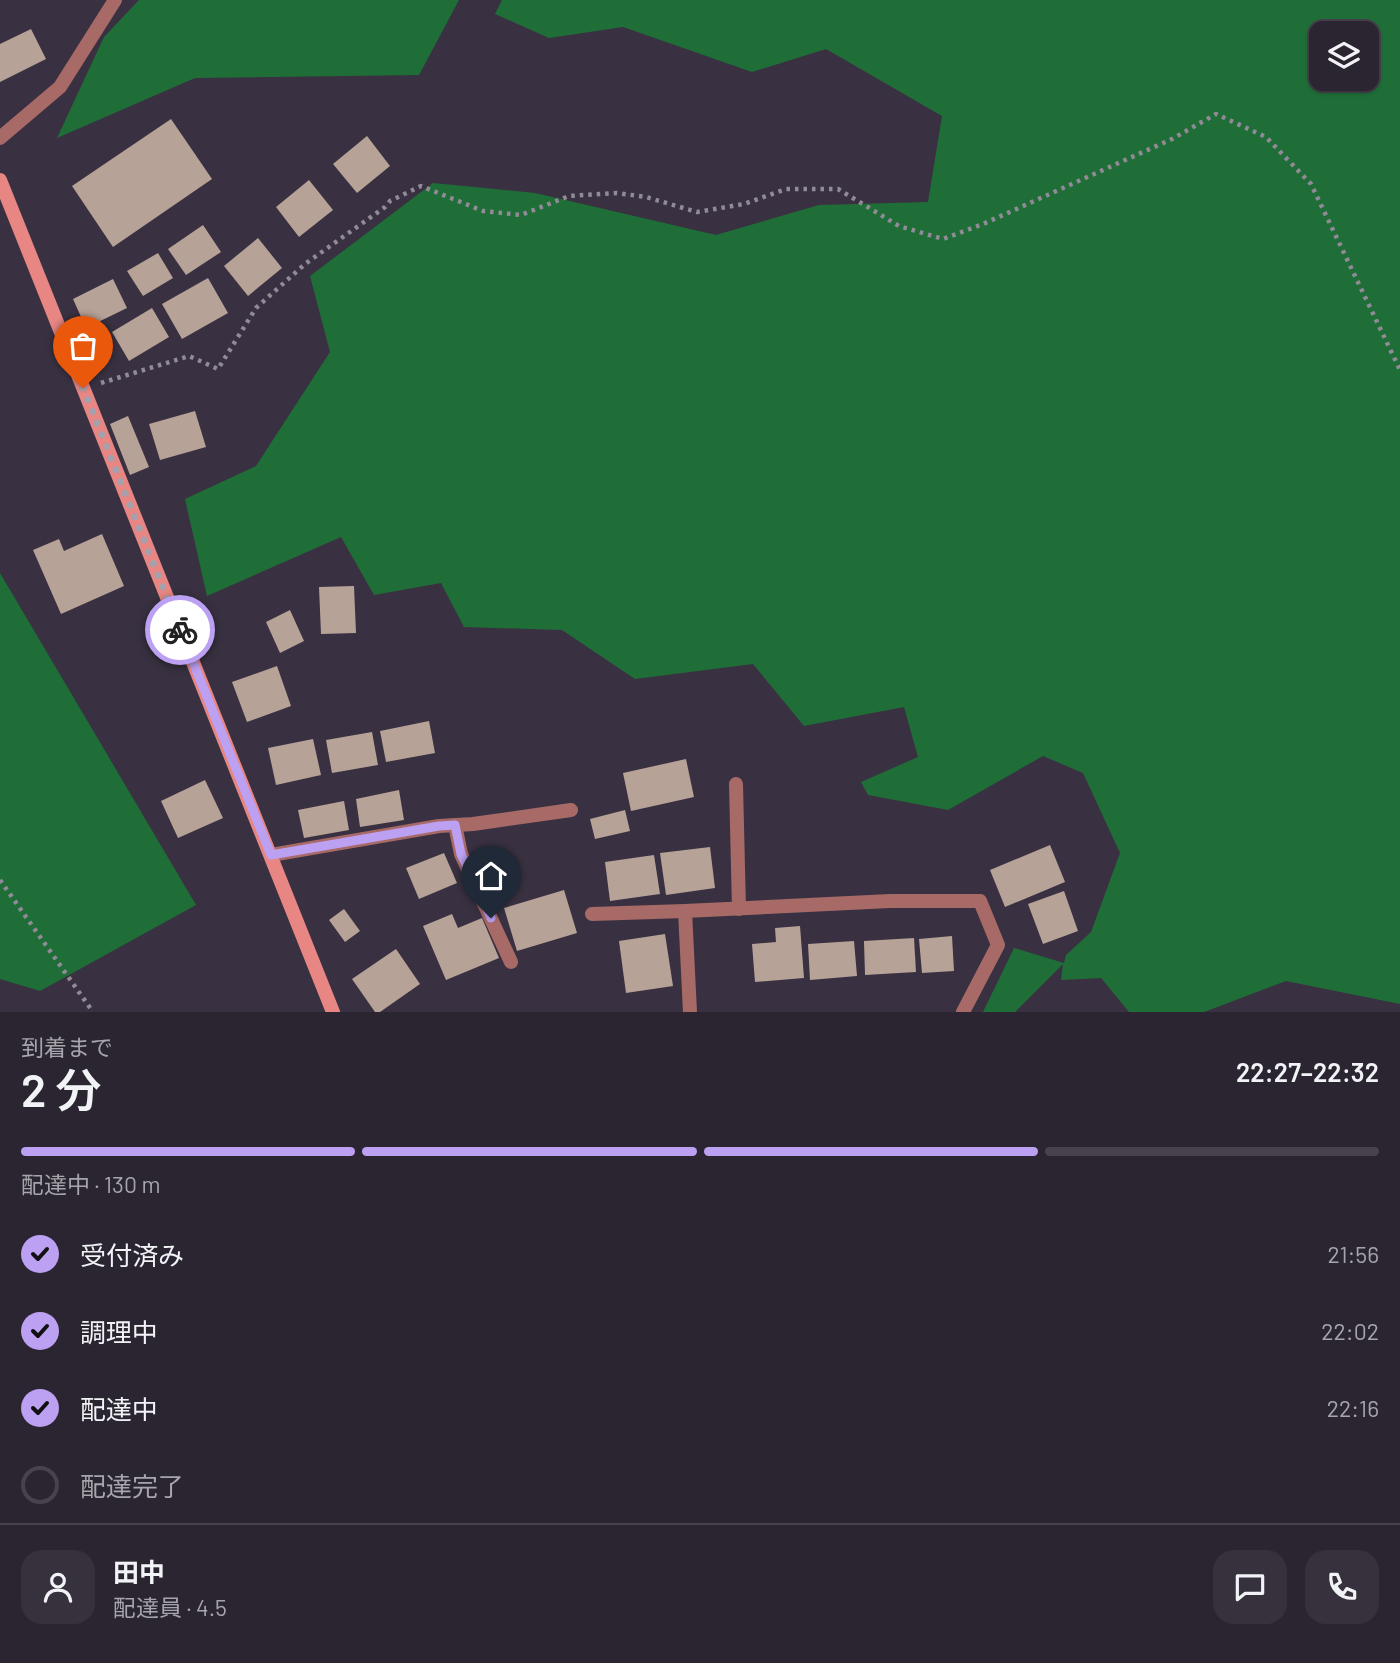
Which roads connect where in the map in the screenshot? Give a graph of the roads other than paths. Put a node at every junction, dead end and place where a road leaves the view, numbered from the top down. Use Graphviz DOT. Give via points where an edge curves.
graph roads {
  1 [pos="115,0"];
  2 [pos="0,138"];
  3 [pos="0,180"];
  4 [pos="736,784"];
  5 [pos="571,810"];
  6 [pos="455,825"];
  7 [pos="271,855"];
  8 [pos="739,909"];
  9 [pos="685,911"];
  10 [pos="592,914"];
  11 [pos="511,962"];
  12 [pos="333,1012"];
  13 [pos="690,1012"];
  14 [pos="964,1012"];
  1 -- 2 [label="street" via="60,87"];
  3 -- 7 [label="street"];
  4 -- 8 [label="street"];
  5 -- 6 [label="street"];
  6 -- 7 [label="street"];
  6 -- 11 [label="street" via="461,854"];
  7 -- 12 [label="street"];
  8 -- 9 [label="street"];
  8 -- 14 [label="street" via="980,901 998,945"];
  9 -- 10 [label="street"];
  9 -- 13 [label="street"];
}
